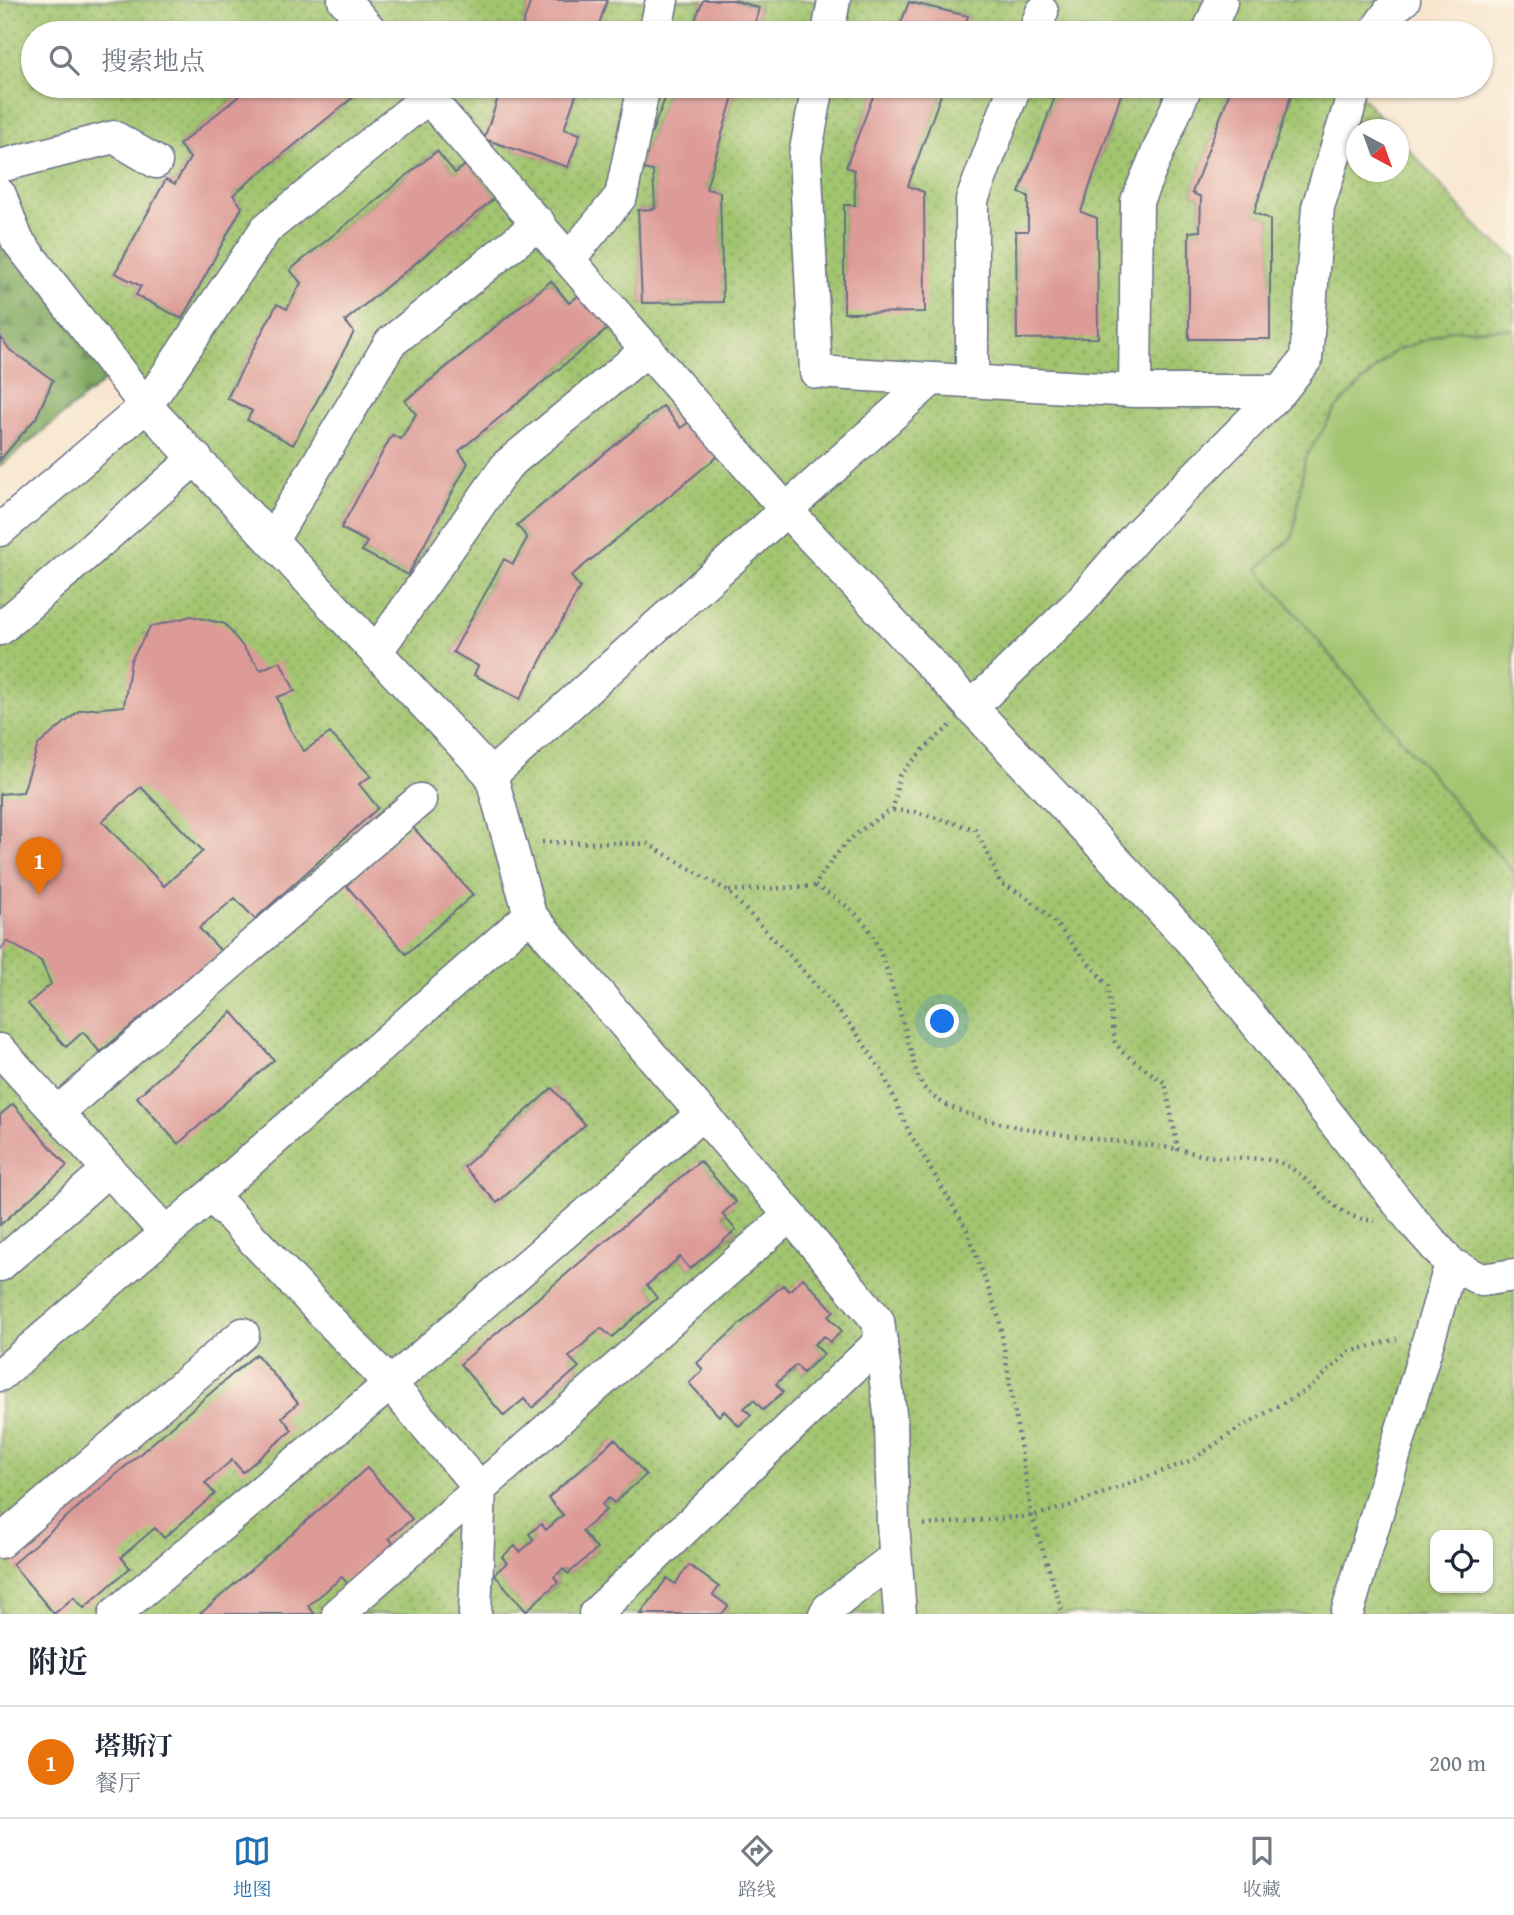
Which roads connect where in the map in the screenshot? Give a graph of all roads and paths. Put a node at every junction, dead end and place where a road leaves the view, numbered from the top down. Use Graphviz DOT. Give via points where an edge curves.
graph roads {
  1 [pos="344,0"];
  2 [pos="662,0"];
  3 [pos="834,0"];
  4 [pos="1404,0"];
  5 [pos="1221,2"];
  6 [pos="362,21"];
  7 [pos="658,21"];
  8 [pos="830,21"];
  9 [pos="1213,21"];
  10 [pos="1383,21"];
  11 [pos="415,98"];
  12 [pos="429,98"];
  13 [pos="641,98"];
  14 [pos="816,98"];
  15 [pos="1010,98"];
  16 [pos="1181,98"];
  17 [pos="1352,98"];
  18 [pos="156,162"];
  19 [pos="0,166"];
  20 [pos="0,195"];
  21 [pos="539,223"];
  22 [pos="570,258"];
  23 [pos="648,349"];
  24 [pos="932,379"];
  25 [pos="972,381"];
  26 [pos="1135,391"];
  27 [pos="1280,391"];
  28 [pos="146,406"];
  29 [pos="196,458"];
  30 [pos="786,510"];
  31 [pos="0,530"];
  32 [pos="272,540"];
  33 [pos="0,629"];
  34 [pos="376,652"];
  35 [pos="971,708"];
  36 [pos="491,775"];
  37 [pos="420,800"];
  38 [pos="893,810"];
  39 [pos="509,841"];
  40 [pos="815,886"];
  41 [pos="728,891"];
  42 [pos="530,915"];
  43 [pos="3,1059"];
  44 [pos="57,1113"];
  45 [pos="702,1114"];
  46 [pos="1178,1149"];
  47 [pos="109,1169"];
  48 [pos="211,1195"];
  49 [pos="790,1215"];
  50 [pos="1411,1219"];
  51 [pos="166,1233"];
  52 [pos="1451,1264"];
  53 [pos="0,1265"];
  54 [pos="1514,1275"];
  55 [pos="1435,1319"];
  56 [pos="243,1334"];
  57 [pos="881,1341"];
  58 [pos="0,1375"];
  59 [pos="390,1384"];
  60 [pos="480,1488"];
  61 [pos="1032,1516"];
  62 [pos="893,1524"];
  63 [pos="0,1542"];
  64 [pos="895,1557"];
  65 [pos="115,1614"];
  66 [pos="338,1614"];
  67 [pos="475,1614"];
  68 [pos="596,1614"];
  69 [pos="825,1614"];
  70 [pos="900,1614"];
  71 [pos="1062,1614"];
  72 [pos="1347,1614"];
  1 -- 6 [label="street"];
  2 -- 7 [label="street"];
  3 -- 8 [label="street"];
  4 -- 10 [label="street"];
  5 -- 9 [label="street"];
  11 -- 28 [label="street" via="266,229"];
  12 -- 21 [label="street"];
  13 -- 22 [label="street" via="621,196"];
  14 -- 24 [label="street" via="805,155 817,372"];
  15 -- 25 [label="street" via="972,200"];
  16 -- 26 [label="street" via="1137,201"];
  17 -- 27 [label="street" via="1318,206 1306,359"];
  18 -- 19 [label="street" via="114,137"];
  20 -- 28 [label="street" via="17,240"];
  21 -- 22 [label="street"];
  21 -- 32 [label="street" via="390,343"];
  22 -- 23 [label="street"];
  23 -- 30 [label="street"];
  23 -- 34 [label="street" via="507,465"];
  24 -- 25 [label="street"];
  24 -- 30 [label="street"];
  25 -- 26 [label="street"];
  26 -- 27 [label="street"];
  27 -- 35 [label="street" via="1139,533 1079,603"];
  28 -- 29 [label="street"];
  28 -- 31 [label="street"];
  29 -- 32 [label="street"];
  29 -- 33 [label="street"];
  30 -- 35 [label="street"];
  30 -- 36 [label="street"];
  32 -- 34 [label="street"];
  34 -- 36 [label="street"];
  35 -- 38 [label="path" via="899,776"];
  35 -- 50 [label="street" via="1192,942"];
  36 -- 39 [label="street"];
  37 -- 44 [label="street"];
  38 -- 40 [label="path" via="866,824 834,855"];
  38 -- 46 [label="path" via="975,829 1000,883 1051,918 1108,986 1115,1042 1165,1083"];
  39 -- 41 [label="path" via="648,844"];
  39 -- 42 [label="street"];
  40 -- 41 [label="path"];
  40 -- 46 [label="path" via="842,902 866,925 899,1008 916,1074 930,1094 961,1112 1009,1125"];
  41 -- 61 [label="path" via="853,1028 882,1072 909,1132 966,1228 999,1318"];
  42 -- 45 [label="street"];
  42 -- 48 [label="street"];
  43 -- 44 [label="street"];
  44 -- 47 [label="street"];
  45 -- 49 [label="street"];
  45 -- 59 [label="street"];
  46 -- 50 [label="path" via="1212,1157 1274,1160 1305,1176 1334,1206 1360,1221"];
  47 -- 51 [label="street"];
  47 -- 53 [label="street"];
  48 -- 51 [label="street"];
  48 -- 59 [label="street"];
  49 -- 57 [label="street" via="878,1321"];
  49 -- 60 [label="street"];
  50 -- 52 [label="street"];
  51 -- 58 [label="street"];
  52 -- 54 [label="street" via="1482,1280"];
  52 -- 55 [label="street"];
  55 -- 61 [label="path" via="1391,1342 1349,1352 1311,1387 1192,1460"];
  55 -- 72 [label="street"];
  56 -- 63 [label="street"];
  57 -- 62 [label="street" via="891,1421"];
  57 -- 68 [label="street"];
  59 -- 60 [label="street"];
  59 -- 65 [label="street"];
  60 -- 66 [label="street"];
  60 -- 67 [label="street"];
  61 -- 62 [label="path" via="939,1525"];
  61 -- 71 [label="path"];
  62 -- 64 [label="street"];
  64 -- 69 [label="street"];
  64 -- 70 [label="street"];
}
